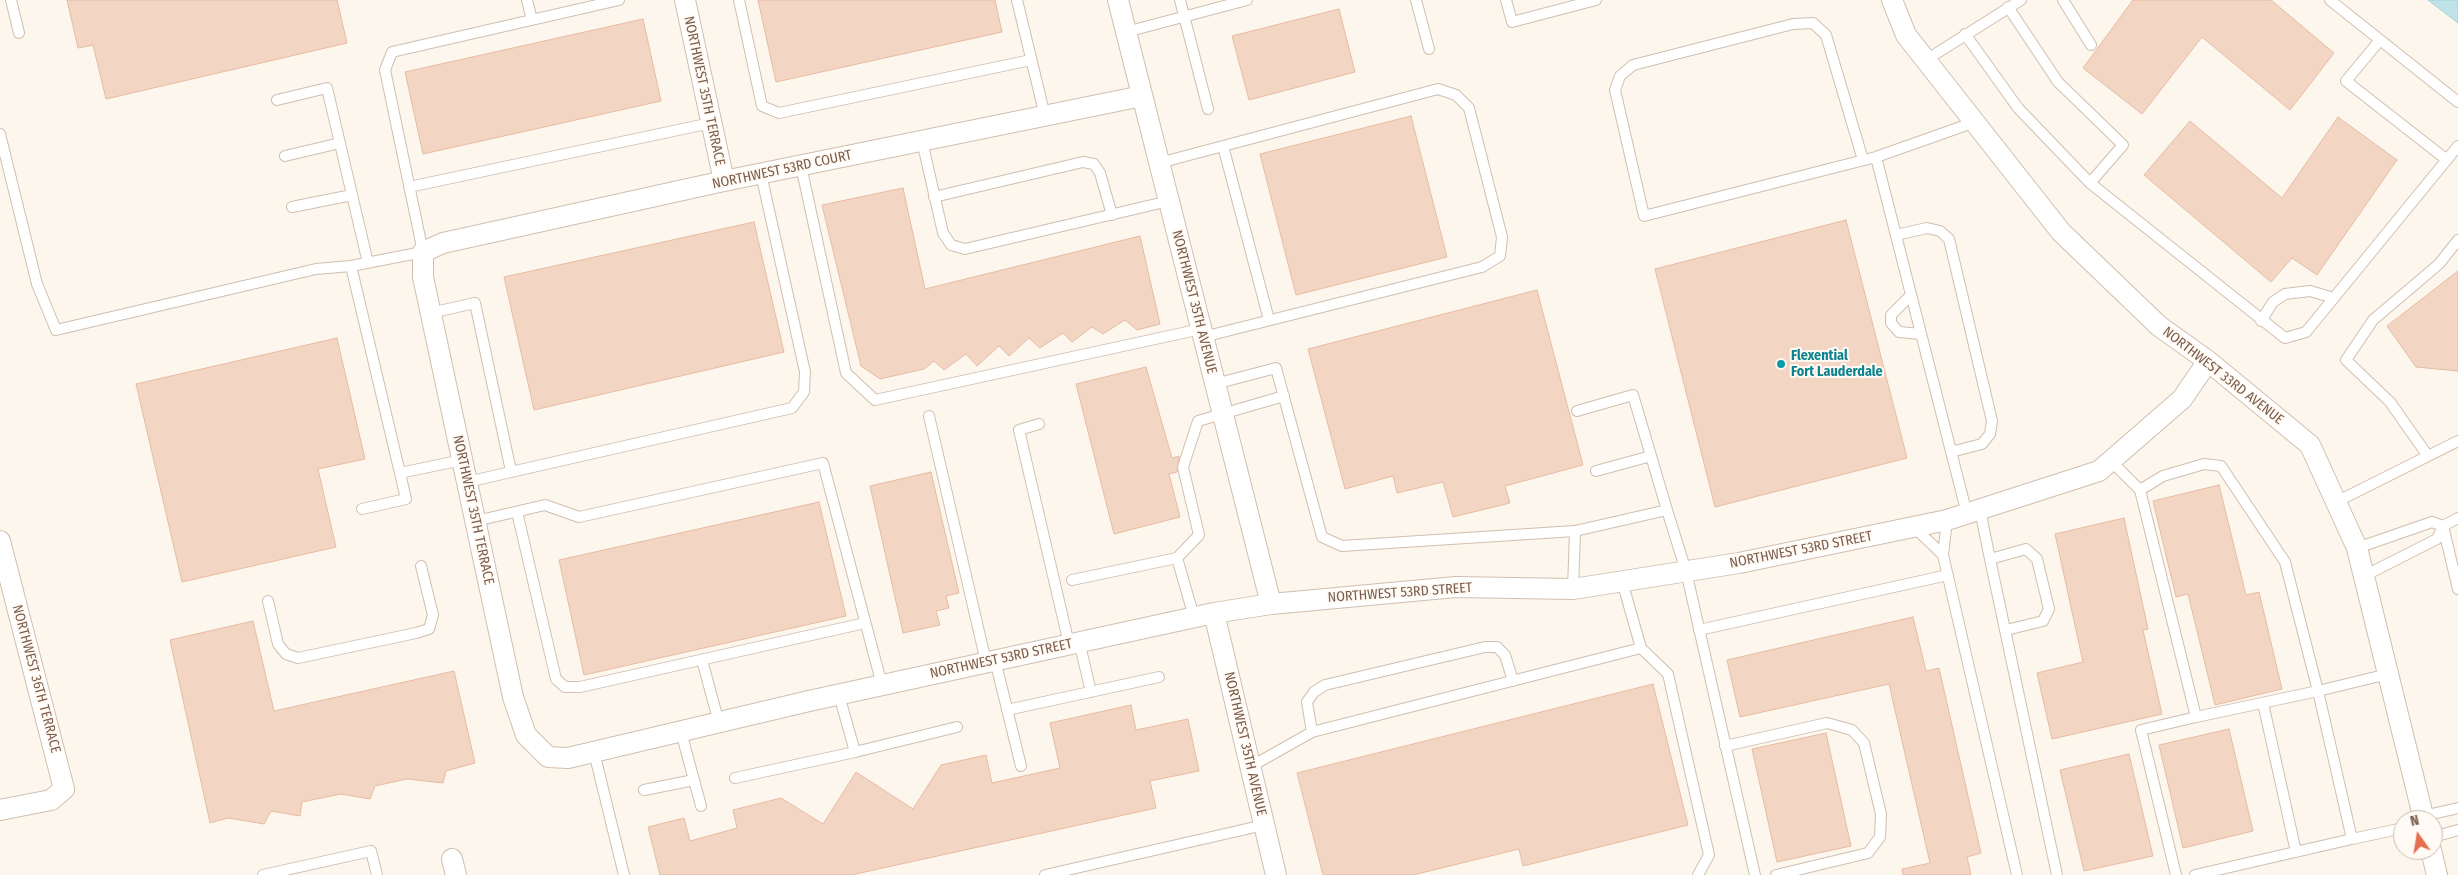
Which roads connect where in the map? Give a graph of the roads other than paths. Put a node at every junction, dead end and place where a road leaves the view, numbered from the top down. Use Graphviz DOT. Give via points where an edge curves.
graph roads {
  1 [pos="11,0"];
  2 [pos="527,0"];
  3 [pos="619,0"];
  4 [pos="685,0"];
  5 [pos="739,0"];
  6 [pos="1017,0"];
  7 [pos="1118,0"];
  8 [pos="1180,0"];
  9 [pos="1247,0"];
  10 [pos="1416,0"];
  11 [pos="1506,0"];
  12 [pos="1596,0"];
  13 [pos="1892,0"];
  14 [pos="2021,0"];
  15 [pos="2063,0"];
  16 [pos="2330,0"];
  17 [pos="2008,7"];
  18 [pos="1184,17"];
  19 [pos="532,20"];
  20 [pos="1126,32"];
  21 [pos="19,33"];
  22 [pos="1965,34"];
  23 [pos="2380,40"];
  24 [pos="2091,45"];
  25 [pos="1429,48"];
  26 [pos="1031,60"];
  27 [pos="1926,60"];
  28 [pos="1142,96"];
  29 [pos="277,100"];
  30 [pos="2458,102"];
  31 [pos="1208,109"];
  32 [pos="1044,116"];
  33 [pos="1975,122"];
  34 [pos="712,123"];
  35 [pos="0,134"];
  36 [pos="922,141"];
  37 [pos="340,143"];
  38 [pos="1223,146"];
  39 [pos="2458,146"];
  40 [pos="285,156"];
  41 [pos="1876,157"];
  42 [pos="1863,160"];
  43 [pos="2447,160"];
  44 [pos="1159,162"];
  45 [pos="801,166"];
  46 [pos="761,174"];
  47 [pos="724,181"];
  48 [pos="2090,183"];
  49 [pos="409,187"];
  50 [pos="352,195"];
  51 [pos="934,196"];
  52 [pos="1169,202"];
  53 [pos="292,207"];
  54 [pos="1112,215"];
  55 [pos="1896,235"];
  56 [pos="2458,240"];
  57 [pos="423,252"];
  58 [pos="368,263"];
  59 [pos="351,266"];
  60 [pos="1911,295"];
  61 [pos="2334,298"];
  62 [pos="430,313"];
  63 [pos="1269,320"];
  64 [pos="2261,320"];
  65 [pos="1202,333"];
  66 [pos="1921,334"];
  67 [pos="2208,361"];
  68 [pos="1215,384"];
  69 [pos="1284,396"];
  70 [pos="1577,411"];
  71 [pos="1223,414"];
  72 [pos="929,416"];
  73 [pos="1038,424"];
  74 [pos="2458,441"];
  75 [pos="1951,452"];
  76 [pos="1652,456"];
  77 [pos="2428,456"];
  78 [pos="462,460"];
  79 [pos="2111,461"];
  80 [pos="1596,471"];
  81 [pos="511,472"];
  82 [pos="400,473"];
  83 [pos="467,482"];
  84 [pos="2140,490"];
  85 [pos="2336,502"];
  86 [pos="362,509"];
  87 [pos="1667,510"];
  88 [pos="517,512"];
  89 [pos="1973,512"];
  90 [pos="2458,518"];
  91 [pos="1946,520"];
  92 [pos="476,521"];
  93 [pos="2443,526"];
  94 [pos="1914,527"];
  95 [pos="1575,531"];
  96 [pos="0,540"];
  97 [pos="2357,548"];
  98 [pos="1943,555"];
  99 [pos="1177,558"];
  100 [pos="1990,559"];
  101 [pos="421,566"];
  102 [pos="1686,571"];
  103 [pos="1948,575"];
  104 [pos="2364,576"];
  105 [pos="1072,580"];
  106 [pos="1622,581"];
  107 [pos="2458,588"];
  108 [pos="1573,589"];
  109 [pos="268,602"];
  110 [pos="1271,604"];
  111 [pos="1204,615"];
  112 [pos="865,623"];
  113 [pos="1699,630"];
  114 [pos="2006,630"];
  115 [pos="1074,642"];
  116 [pos="1641,648"];
  117 [pos="702,660"];
  118 [pos="991,661"];
  119 [pos="2388,674"];
  120 [pos="1159,677"];
  121 [pos="1513,681"];
  122 [pos="882,685"];
  123 [pos="2318,691"];
  124 [pos="1091,692"];
  125 [pos="839,695"];
  126 [pos="2262,703"];
  127 [pos="1007,710"];
  128 [pos="2196,717"];
  129 [pos="718,722"];
  130 [pos="957,728"];
  131 [pos="681,732"];
  132 [pos="1312,732"];
  133 [pos="1725,746"];
  134 [pos="594,752"];
  135 [pos="855,752"];
  136 [pos="548,757"];
  137 [pos="1021,766"];
  138 [pos="1250,767"];
  139 [pos="735,778"];
  140 [pos="694,780"];
  141 [pos="644,790"];
  142 [pos="701,806"];
  143 [pos="2458,808"];
  144 [pos="0,810"];
  145 [pos="2421,810"];
  146 [pos="2443,812"];
  147 [pos="1264,825"];
  148 [pos="2393,830"];
  149 [pos="2458,830"];
  150 [pos="2443,834"];
  151 [pos="2352,839"];
  152 [pos="2296,852"];
  153 [pos="2433,860"];
  154 [pos="263,875"];
  155 [pos="377,875"];
  156 [pos="624,875"];
  157 [pos="1045,875"];
  158 [pos="1276,875"];
  159 [pos="1698,875"];
  160 [pos="1755,875"];
  161 [pos="1776,875"];
  162 [pos="2017,875"];
  163 [pos="2057,875"];
  164 [pos="2176,875"];
  165 [pos="2195,875"];
  166 [pos="2437,875"];
  1 -- 21 [label="lane"];
  2 -- 19 [label="lane"];
  3 -- 19 [label="lane"];
  4 -- 34 [label="street, NORTHWEST 35TH TERRACE"];
  5 -- 26 [label="lane" via="762,106 780,113"];
  6 -- 26 [label="lane"];
  7 -- 20 [label="street, NORTHWEST 35TH AVENUE"];
  8 -- 18 [label="lane"];
  9 -- 18 [label="lane"];
  10 -- 25 [label="lane"];
  11 -- 12 [label="lane" via="1512,22"];
  13 -- 27 [label="street, NORTHWEST 33RD AVENUE" via="1906,35"];
  14 -- 17 [label="lane"];
  15 -- 24 [label="lane"];
  16 -- 23 [label="lane"];
  17 -- 22 [label="lane"];
  17 -- 48 [label="lane" via="2058,82 2123,145"];
  18 -- 20 [label="lane"];
  18 -- 31 [label="lane"];
  19 -- 49 [label="lane" via="392,52 385,70"];
  20 -- 28 [label="street, NORTHWEST 35TH AVENUE"];
  22 -- 27 [label="lane"];
  22 -- 48 [label="lane" via="2018,108"];
  23 -- 30 [label="lane"];
  23 -- 43 [label="lane" via="2346,81"];
  26 -- 32 [label="lane"];
  27 -- 33 [label="street, NORTHWEST 33RD AVENUE"];
  28 -- 32 [label="street, NORTHWEST 53RD COURT"];
  28 -- 44 [label="street, NORTHWEST 35TH AVENUE"];
  29 -- 37 [label="lane" via="327,88"];
  32 -- 36 [label="street, NORTHWEST 53RD COURT"];
  33 -- 41 [label="lane"];
  33 -- 67 [label="street, NORTHWEST 33RD AVENUE" via="2062,232 2159,326"];
  34 -- 47 [label="street, NORTHWEST 35TH TERRACE"];
  34 -- 49 [label="lane"];
  35 -- 59 [label="lane" via="37,284 56,330 316,269"];
  36 -- 45 [label="street, NORTHWEST 53RD COURT"];
  36 -- 51 [label="lane"];
  37 -- 40 [label="lane"];
  37 -- 50 [label="lane"];
  38 -- 44 [label="lane"];
  38 -- 63 [label="lane"];
  38 -- 63 [label="lane" via="1438,89 1456,95 1469,108 1502,238 1500,256 1482,267"];
  39 -- 43 [label="lane"];
  41 -- 42 [label="lane"];
  41 -- 55 [label="lane"];
  42 -- 42 [label="lane" via="1644,216 1615,90 1620,76 1633,65 1793,24 1813,23 1826,35"];
  43 -- 61 [label="lane"];
  44 -- 52 [label="street, NORTHWEST 35TH AVENUE"];
  45 -- 46 [label="street, NORTHWEST 53RD COURT"];
  45 -- 65 [label="lane" via="846,372 875,400"];
  46 -- 47 [label="street, NORTHWEST 53RD COURT"];
  46 -- 81 [label="lane" via="805,372 804,392 792,408"];
  47 -- 57 [label="street, NORTHWEST 53RD COURT" via="443,244"];
  48 -- 64 [label="lane"];
  49 -- 57 [label="lane"];
  50 -- 53 [label="lane"];
  50 -- 58 [label="lane"];
  51 -- 54 [label="lane" via="943,233 951,245 965,249"];
  51 -- 54 [label="lane" via="1083,162 1094,164 1100,173"];
  52 -- 54 [label="lane"];
  52 -- 65 [label="street, NORTHWEST 35TH AVENUE"];
  55 -- 60 [label="lane"];
  55 -- 75 [label="lane" via="1927,228 1940,231 1949,239 1992,421 1990,434 1982,444"];
  56 -- 77 [label="lane" via="2439,264 2374,320 2346,360 2390,402"];
  57 -- 58 [label="lane"];
  57 -- 62 [label="street, NORTHWEST 35TH TERRACE" via="423,277"];
  58 -- 59 [label="lane"];
  59 -- 82 [label="lane"];
  60 -- 66 [label="lane"];
  60 -- 66 [label="lane" via="1890,314 1891,323 1899,332"];
  61 -- 64 [label="lane" via="2310,291 2285,294 2273,302"];
  61 -- 64 [label="lane" via="2306,332 2285,338"];
  62 -- 78 [label="street, NORTHWEST 35TH TERRACE"];
  62 -- 81 [label="lane" via="474,303"];
  63 -- 65 [label="lane"];
  65 -- 68 [label="street, NORTHWEST 35TH AVENUE"];
  66 -- 75 [label="lane"];
  67 -- 79 [label="street, NORTHWEST 53RD STREET" via="2182,399"];
  67 -- 85 [label="street, NORTHWEST 33RD AVENUE" via="2310,445"];
  68 -- 69 [label="lane" via="1276,368"];
  68 -- 71 [label="street, NORTHWEST 35TH AVENUE"];
  69 -- 71 [label="lane"];
  69 -- 95 [label="lane" via="1322,537 1342,546"];
  70 -- 76 [label="lane" via="1633,395"];
  71 -- 99 [label="lane" via="1198,421 1183,467 1199,535"];
  71 -- 110 [label="street, NORTHWEST 35TH AVENUE"];
  72 -- 118 [label="lane"];
  73 -- 115 [label="lane" via="1019,430"];
  74 -- 77 [label="lane"];
  75 -- 89 [label="lane"];
  76 -- 80 [label="lane"];
  76 -- 87 [label="lane"];
  77 -- 85 [label="lane"];
  78 -- 82 [label="lane"];
  78 -- 83 [label="street, NORTHWEST 35TH TERRACE"];
  79 -- 84 [label="lane"];
  79 -- 89 [label="street, NORTHWEST 53RD STREET" via="2099,471"];
  81 -- 83 [label="lane"];
  82 -- 86 [label="lane" via="406,499"];
  83 -- 92 [label="street, NORTHWEST 35TH TERRACE"];
  84 -- 123 [label="lane" via="2163,476 2204,464 2221,466 2285,562"];
  84 -- 128 [label="lane"];
  85 -- 97 [label="street, NORTHWEST 33RD AVENUE"];
  87 -- 95 [label="lane"];
  87 -- 102 [label="lane"];
  88 -- 92 [label="lane"];
  88 -- 112 [label="lane" via="545,505 578,517 823,463"];
  88 -- 117 [label="lane" via="556,679 565,687 580,687"];
  89 -- 91 [label="street, NORTHWEST 53RD STREET"];
  89 -- 100 [label="lane"];
  90 -- 93 [label="lane"];
  91 -- 94 [label="street, NORTHWEST 53RD STREET"];
  91 -- 98 [label="lane"];
  92 -- 136 [label="street, NORTHWEST 35TH TERRACE" via="514,697 526,735"];
  93 -- 97 [label="lane" via="2432,522"];
  93 -- 104 [label="lane" via="2438,539"];
  93 -- 107 [label="lane"];
  94 -- 98 [label="lane"];
  94 -- 102 [label="street, NORTHWEST 53RD STREET"];
  95 -- 108 [label="lane"];
  96 -- 144 [label="street, NORTHWEST 36TH TERRACE" via="64,789 51,800"];
  97 -- 104 [label="street, NORTHWEST 33RD AVENUE"];
  98 -- 103 [label="lane"];
  99 -- 105 [label="lane"];
  99 -- 111 [label="lane"];
  100 -- 114 [label="lane"];
  100 -- 114 [label="lane" via="2026,549 2037,559 2049,610 2043,621"];
  101 -- 109 [label="lane" via="433,615 430,628 416,633 298,658 286,654 278,644"];
  102 -- 106 [label="street, NORTHWEST 53RD STREET"];
  102 -- 113 [label="lane"];
  103 -- 113 [label="lane"];
  103 -- 162 [label="lane"];
  104 -- 119 [label="street, NORTHWEST 33RD AVENUE"];
  106 -- 108 [label="street, NORTHWEST 53RD STREET"];
  106 -- 116 [label="lane"];
  108 -- 110 [label="street, NORTHWEST 53RD STREET" via="1456,587"];
  110 -- 111 [label="street, NORTHWEST 53RD STREET"];
  111 -- 115 [label="street, NORTHWEST 53RD STREET"];
  111 -- 138 [label="street, NORTHWEST 35TH AVENUE"];
  112 -- 117 [label="lane"];
  112 -- 122 [label="lane"];
  113 -- 133 [label="lane"];
  114 -- 163 [label="lane"];
  115 -- 118 [label="street, NORTHWEST 53RD STREET"];
  115 -- 124 [label="lane"];
  116 -- 121 [label="lane"];
  116 -- 159 [label="lane" via="1668,674 1709,855"];
  117 -- 129 [label="lane"];
  118 -- 122 [label="street, NORTHWEST 53RD STREET"];
  118 -- 127 [label="lane"];
  119 -- 123 [label="lane"];
  119 -- 145 [label="street, NORTHWEST 33RD AVENUE"];
  120 -- 124 [label="lane"];
  121 -- 132 [label="lane"];
  121 -- 132 [label="lane" via="1505,655 1497,647 1485,647 1326,685 1314,692 1307,702"];
  122 -- 125 [label="street, NORTHWEST 53RD STREET"];
  123 -- 126 [label="lane"];
  123 -- 151 [label="lane"];
  124 -- 127 [label="lane"];
  125 -- 129 [label="street, NORTHWEST 53RD STREET"];
  125 -- 135 [label="lane"];
  126 -- 128 [label="lane"];
  126 -- 152 [label="lane"];
  127 -- 137 [label="lane"];
  128 -- 164 [label="lane" via="2141,730"];
  129 -- 131 [label="street, NORTHWEST 53RD STREET"];
  130 -- 135 [label="lane"];
  131 -- 134 [label="street, NORTHWEST 53RD STREET"];
  131 -- 140 [label="lane"];
  132 -- 138 [label="lane"];
  133 -- 160 [label="lane"];
  133 -- 161 [label="lane" via="1827,723 1852,730 1864,743 1881,814 1880,837 1868,854"];
  134 -- 136 [label="street, NORTHWEST 53RD STREET" via="568,758"];
  134 -- 156 [label="lane"];
  135 -- 139 [label="lane"];
  138 -- 147 [label="street, NORTHWEST 35TH AVENUE"];
  140 -- 141 [label="lane"];
  140 -- 142 [label="lane"];
  143 -- 146 [label="lane"];
  147 -- 157 [label="lane"];
  147 -- 158 [label="street, NORTHWEST 35TH AVENUE"];
  148 -- 151 [label="lane"];
  149 -- 150 [label="lane"];
  151 -- 152 [label="lane"];
  152 -- 165 [label="lane"];
  153 -- 166 [label="street"];
  154 -- 155 [label="lane" via="371,851"];
}
